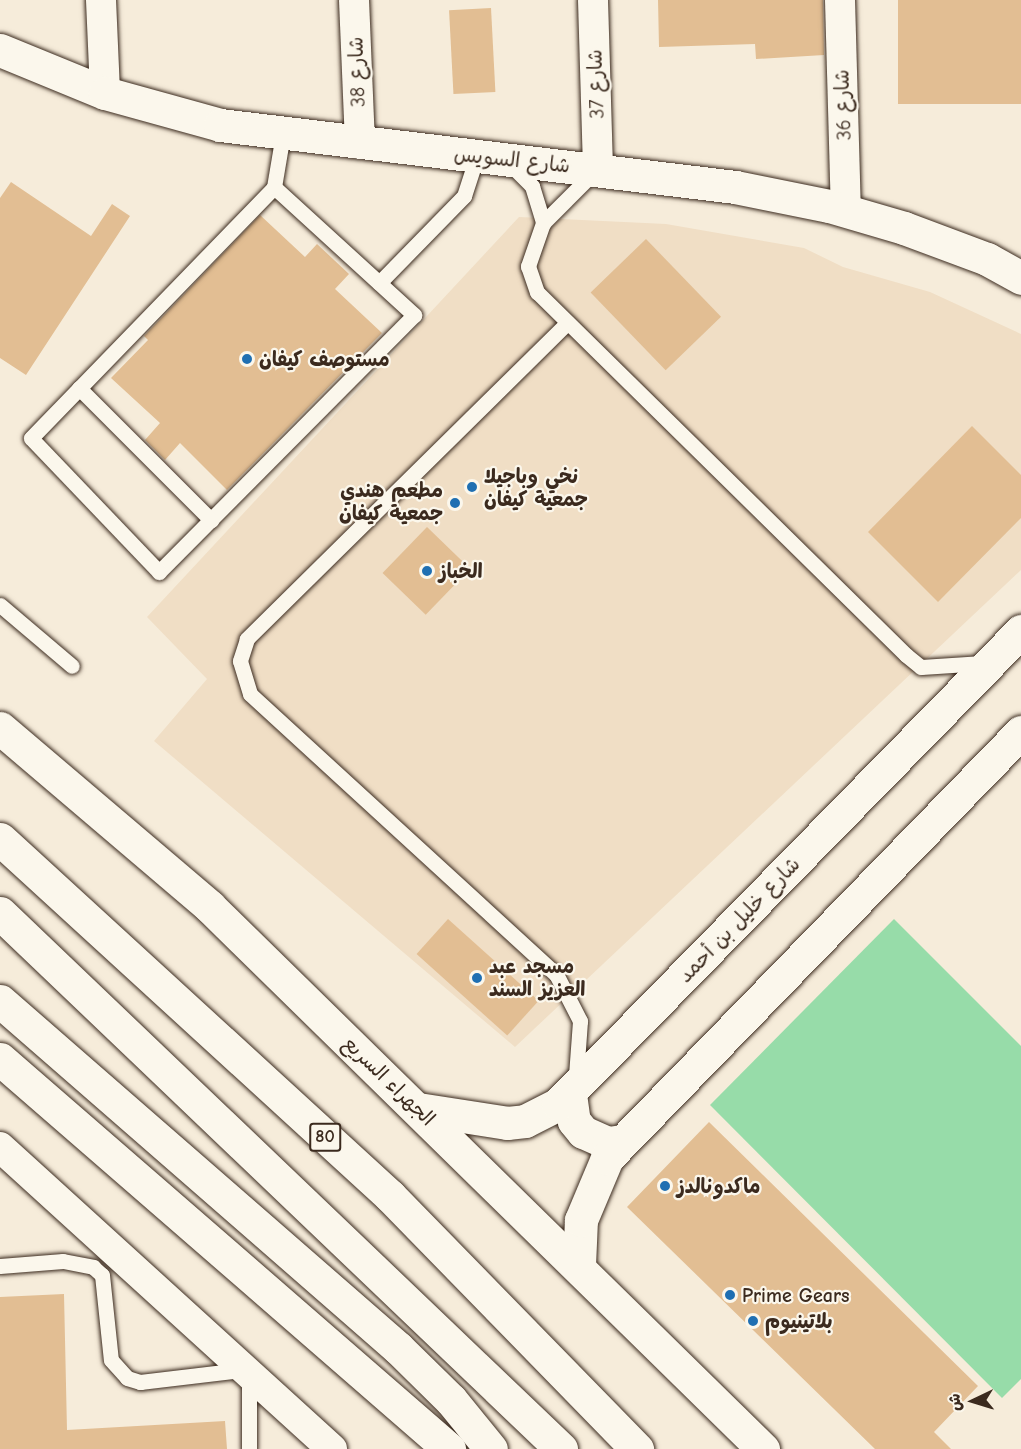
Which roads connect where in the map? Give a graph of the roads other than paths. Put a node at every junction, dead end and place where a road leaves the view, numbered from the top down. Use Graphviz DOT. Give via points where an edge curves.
graph roads {
  1 [pos="101,0"];
  2 [pos="354,0"];
  3 [pos="593,0"];
  4 [pos="840,0"];
  5 [pos="0,50"];
  6 [pos="105,93"];
  7 [pos="283,134"];
  8 [pos="360,144"];
  9 [pos="490,157"];
  10 [pos="598,169"];
  11 [pos="274,187"];
  12 [pos="846,210"];
  13 [pos="543,224"];
  14 [pos="1021,278"];
  15 [pos="379,283"];
  16 [pos="567,322"];
  17 [pos="79,388"];
  18 [pos="211,520"];
  19 [pos="0,604"];
  20 [pos="1021,631"];
  21 [pos="992,662"];
  22 [pos="72,666"];
  23 [pos="0,728"];
  24 [pos="1021,732"];
  25 [pos="0,839"];
  26 [pos="0,913"];
  27 [pos="0,1000"];
  28 [pos="0,1059"];
  29 [pos="570,1094"];
  30 [pos="418,1109"];
  31 [pos="622,1141"];
  32 [pos="0,1147"];
  33 [pos="579,1265"];
  34 [pos="0,1266"];
  35 [pos="249,1369"];
  36 [pos="249,1449"];
  37 [pos="332,1449"];
  38 [pos="449,1449"];
  39 [pos="491,1449"];
  40 [pos="561,1449"];
  41 [pos="637,1449"];
  42 [pos="763,1449"];
  1 -- 6 [label="street"];
  2 -- 8 [label="street, شارع 38"];
  3 -- 10 [label="street, شارع 37"];
  4 -- 12 [label="street, شارع 36"];
  5 -- 6 [label="main road, شارع السويس"];
  6 -- 7 [label="main road, شارع السويس" via="220,125"];
  7 -- 8 [label="main road, شارع السويس"];
  7 -- 11 [label="lane"];
  8 -- 9 [label="main road, شارع السويس"];
  9 -- 10 [label="main road, شارع السويس"];
  9 -- 13 [label="lane" via="532,186"];
  9 -- 15 [label="lane" via="464,196"];
  10 -- 12 [label="main road, شارع السويس" via="735,187"];
  10 -- 13 [label="lane"];
  11 -- 15 [label="lane"];
  11 -- 17 [label="lane"];
  12 -- 14 [label="main road, شارع السويس" via="987,259"];
  13 -- 16 [label="lane" via="528,266 530,278 537,292"];
  15 -- 18 [label="lane" via="414,315"];
  16 -- 21 [label="lane" via="906,656 931,668"];
  16 -- 29 [label="lane" via="247,639 240,661 250,694 567,988 582,1039"];
  17 -- 18 [label="lane"];
  17 -- 18 [label="lane" via="31,438 159,572"];
  19 -- 22 [label="lane"];
  20 -- 21 [label="main road, شارع خليل بن أحمد"];
  21 -- 29 [label="main road, شارع خليل بن أحمد"];
  23 -- 30 [label="main road, الجهراء السريع" via="209,906"];
  24 -- 31 [label="main road"];
  25 -- 41 [label="main road, 80" via="390,1196"];
  26 -- 40 [label="main road"];
  27 -- 39 [label="main road" via="398,1348 451,1400"];
  28 -- 38 [label="main road"];
  29 -- 30 [label="main road, شارع خليل بن أحمد" via="542,1114 507,1124"];
  29 -- 31 [label="main road" via="574,1121 583,1132 608,1143"];
  30 -- 33 [label="main road, الجهراء السريع"];
  31 -- 33 [label="main road" via="587,1198"];
  32 -- 35 [label="street"];
  33 -- 42 [label="main road, الجهراء السريع"];
  34 -- 35 [label="lane" via="63,1262 93,1268 102,1275 111,1360 127,1378 140,1382"];
  35 -- 36 [label="lane"];
  35 -- 37 [label="street"];
}
